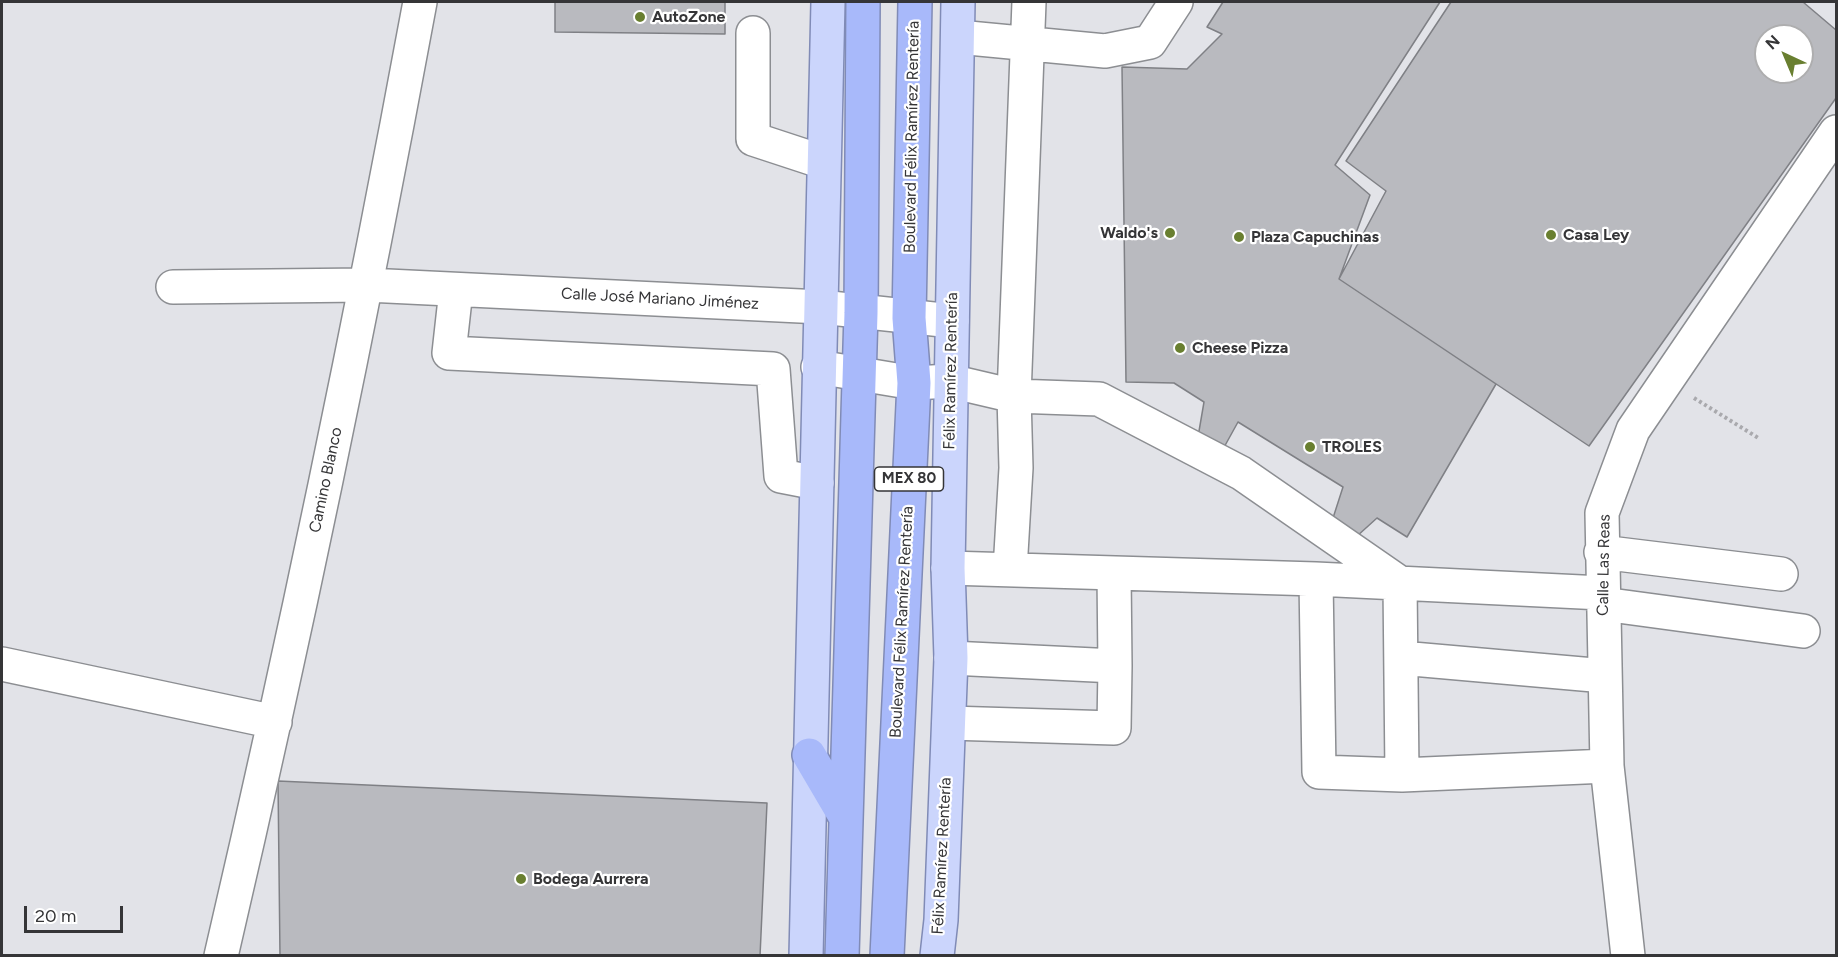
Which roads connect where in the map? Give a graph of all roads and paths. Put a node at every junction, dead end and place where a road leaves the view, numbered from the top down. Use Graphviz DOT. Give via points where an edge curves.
graph roads {
  1 [pos="420,2"];
  2 [pos="828,2"];
  3 [pos="863,2"];
  4 [pos="915,2"];
  5 [pos="958,2"];
  6 [pos="1029,2"];
  7 [pos="1176,2"];
  8 [pos="753,33"];
  9 [pos="958,37"];
  10 [pos="1027,42"];
  11 [pos="1834,140"];
  12 [pos="823,162"];
  13 [pos="367,285"];
  14 [pos="173,287"];
  15 [pos="456,290"];
  16 [pos="821,307"];
  17 [pos="861,313"];
  18 [pos="909,318"];
  19 [pos="952,321"];
  20 [pos="818,367"];
  21 [pos="860,373"];
  22 [pos="950,381"];
  23 [pos="1665,381"];
  24 [pos="914,383"];
  25 [pos="1014,396"];
  26 [pos="1760,439"];
  27 [pos="817,483"];
  28 [pos="1601,552"];
  29 [pos="948,568"];
  30 [pos="1010,570"];
  31 [pos="1114,573"];
  32 [pos="1780,574"];
  33 [pos="1316,579"];
  34 [pos="1400,583"];
  35 [pos="1603,598"];
  36 [pos="1803,631"];
  37 [pos="951,658"];
  38 [pos="1401,658"];
  39 [pos="2,664"];
  40 [pos="1115,666"];
  41 [pos="1605,676"];
  42 [pos="275,722"];
  43 [pos="949,723"];
  44 [pos="809,755"];
  45 [pos="1607,766"];
  46 [pos="1402,775"];
  47 [pos="846,818"];
  48 [pos="221,956"];
  49 [pos="806,956"];
  50 [pos="842,956"];
  51 [pos="887,956"];
  52 [pos="937,956"];
  53 [pos="1628,956"];
  1 -- 13 [label="street, Camino Blanco"];
  2 -- 12 [label="main road"];
  3 -- 17 [label="highway, MEX 80"];
  4 -- 18 [label="highway, Boulevard Félix Ramírez Rentería / MEX 80"];
  5 -- 9 [label="main road, Félix Ramírez Rentería"];
  6 -- 10 [label="street"];
  7 -- 10 [label="street" via="1150,42 1105,51"];
  8 -- 12 [label="street" via="753,139"];
  9 -- 10 [label="street"];
  9 -- 19 [label="main road, Félix Ramírez Rentería"];
  10 -- 25 [label="street"];
  11 -- 23 [label="street, Calle Las Reas"];
  12 -- 16 [label="main road"];
  13 -- 14 [label="street, Calle José Mariano Jiménez"];
  13 -- 15 [label="street, Calle José Mariano Jiménez"];
  13 -- 42 [label="street, Camino Blanco"];
  15 -- 16 [label="street, Calle José Mariano Jiménez"];
  15 -- 27 [label="street" via="449,353 772,369 781,476"];
  16 -- 17 [label="street, Calle José Mariano Jiménez"];
  16 -- 20 [label="main road"];
  17 -- 18 [label="street, Calle José Mariano Jiménez"];
  17 -- 21 [label="highway, MEX 80"];
  18 -- 19 [label="street, Calle José Mariano Jiménez"];
  18 -- 24 [label="highway, Boulevard Félix Ramírez Rentería / MEX 80"];
  19 -- 22 [label="main road, Félix Ramírez Rentería"];
  20 -- 21 [label="street"];
  20 -- 27 [label="main road"];
  21 -- 24 [label="street"];
  21 -- 47 [label="highway, MEX 80"];
  22 -- 24 [label="street"];
  22 -- 25 [label="street"];
  22 -- 29 [label="main road, Félix Ramírez Rentería"];
  23 -- 26 [label="path"];
  23 -- 28 [label="street, Calle Las Reas" via="1633,430 1625,451 1602,513"];
  24 -- 51 [label="highway, Boulevard Félix Ramírez Rentería / MEX 80"];
  25 -- 30 [label="street" via="1017,468"];
  25 -- 34 [label="street" via="1098,399 1241,473"];
  27 -- 44 [label="main road"];
  28 -- 32 [label="street"];
  28 -- 35 [label="street, Calle Las Reas"];
  29 -- 30 [label="street"];
  29 -- 37 [label="main road, Félix Ramírez Rentería"];
  30 -- 31 [label="street"];
  31 -- 33 [label="street"];
  31 -- 40 [label="street"];
  33 -- 34 [label="street"];
  33 -- 46 [label="street" via="1318,772"];
  34 -- 35 [label="street"];
  34 -- 38 [label="street"];
  35 -- 36 [label="street"];
  35 -- 41 [label="street, Calle Las Reas"];
  37 -- 40 [label="street"];
  37 -- 43 [label="main road, Félix Ramírez Rentería"];
  38 -- 41 [label="street"];
  38 -- 46 [label="street"];
  39 -- 42 [label="street"];
  40 -- 43 [label="street" via="1114,728"];
  41 -- 45 [label="street, Calle Las Reas"];
  42 -- 48 [label="street, Camino Blanco"];
  43 -- 52 [label="main road, Félix Ramírez Rentería"];
  44 -- 47 [label="highway"];
  44 -- 49 [label="main road"];
  45 -- 46 [label="street"];
  45 -- 53 [label="street, Calle Las Reas"];
  47 -- 50 [label="highway, MEX 80"];
}
